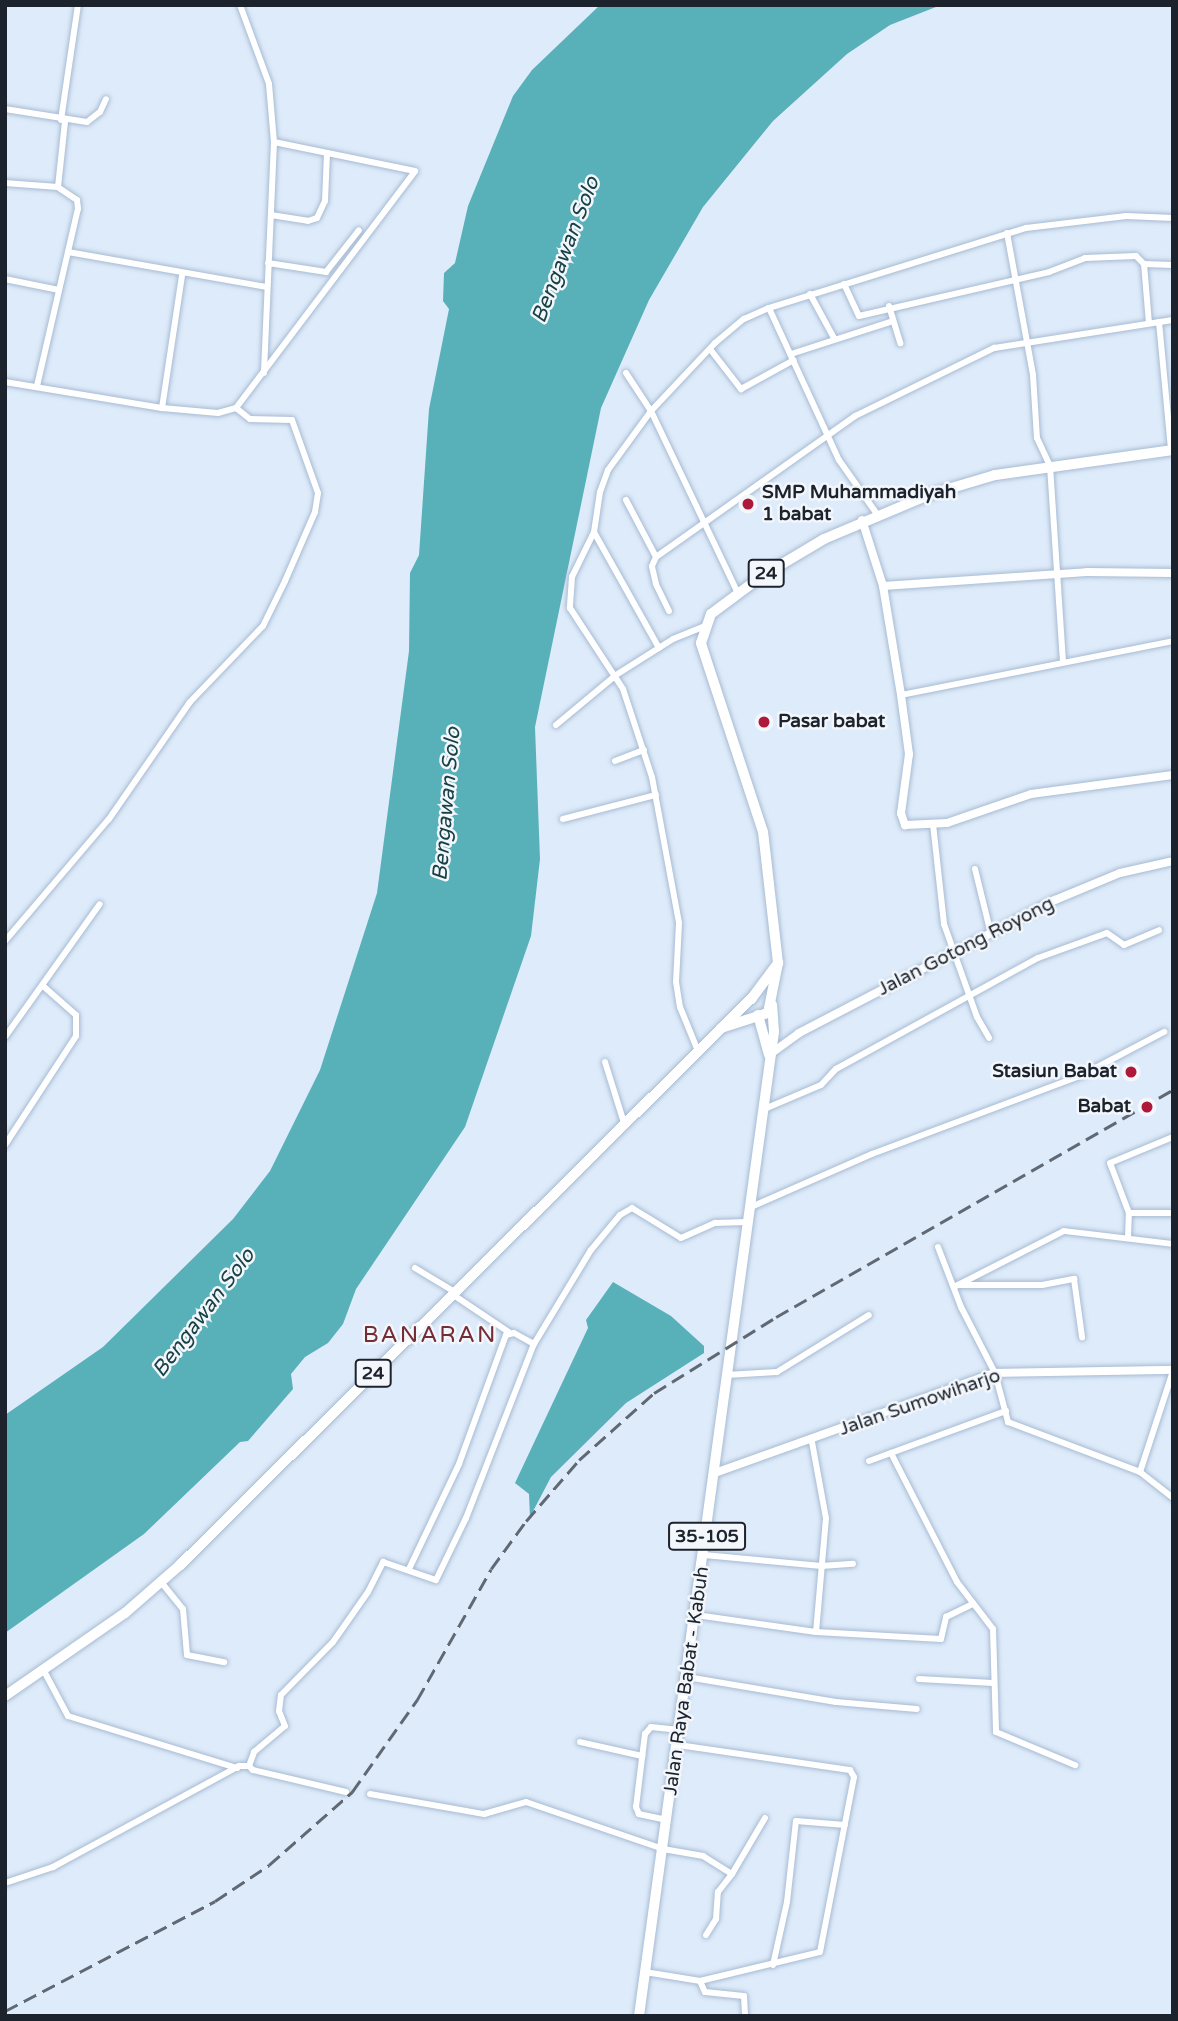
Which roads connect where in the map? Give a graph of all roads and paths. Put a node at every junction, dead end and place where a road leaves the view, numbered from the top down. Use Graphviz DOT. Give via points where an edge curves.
graph roads {
  1 [pos="78,5"];
  2 [pos="240,5"];
  3 [pos="106,99"];
  4 [pos="5,109"];
  5 [pos="63,120"];
  6 [pos="274,142"];
  7 [pos="327,153"];
  8 [pos="5,183"];
  9 [pos="58,187"];
  10 [pos="271,215"];
  11 [pos="1173,218"];
  12 [pos="359,230"];
  13 [pos="1007,233"];
  14 [pos="68,252"];
  15 [pos="268,263"];
  16 [pos="1144,264"];
  17 [pos="1173,265"];
  18 [pos="182,275"];
  19 [pos="1015,276"];
  20 [pos="5,279"];
  21 [pos="844,284"];
  22 [pos="266,287"];
  23 [pos="59,290"];
  24 [pos="810,294"];
  25 [pos="889,306"];
  26 [pos="769,308"];
  27 [pos="859,316"];
  28 [pos="1173,320"];
  29 [pos="893,321"];
  30 [pos="1159,322"];
  31 [pos="1149,323"];
  32 [pos="855,334"];
  33 [pos="834,338"];
  34 [pos="1026,341"];
  35 [pos="900,342"];
  36 [pos="710,349"];
  37 [pos="793,357"];
  38 [pos="626,373"];
  39 [pos="264,375"];
  40 [pos="5,382"];
  41 [pos="37,386"];
  42 [pos="162,408"];
  43 [pos="236,408"];
  44 [pos="651,411"];
  45 [pos="826,434"];
  46 [pos="1172,450"];
  47 [pos="1050,466"];
  48 [pos="626,500"];
  49 [pos="877,514"];
  50 [pos="703,520"];
  51 [pos="862,520"];
  52 [pos="594,532"];
  53 [pos="656,557"];
  54 [pos="1173,573"];
  55 [pos="1057,574"];
  56 [pos="883,586"];
  57 [pos="738,593"];
  58 [pos="668,611"];
  59 [pos="706,626"];
  60 [pos="1173,641"];
  61 [pos="659,648"];
  62 [pos="1063,662"];
  63 [pos="612,678"];
  64 [pos="901,695"];
  65 [pos="556,725"];
  66 [pos="644,750"];
  67 [pos="615,761"];
  68 [pos="1173,775"];
  69 [pos="656,795"];
  70 [pos="564,818"];
  71 [pos="933,824"];
  72 [pos="1173,861"];
  73 [pos="975,869"];
  74 [pos="100,904"];
  75 [pos="1159,930"];
  76 [pos="992,934"];
  77 [pos="5,941"];
  78 [pos="953,955"];
  79 [pos="778,963"];
  80 [pos="42,985"];
  81 [pos="973,997"];
  82 [pos="752,998"];
  83 [pos="772,1005"];
  84 [pos="758,1015"];
  85 [pos="721,1028"];
  86 [pos="1164,1032"];
  87 [pos="5,1037"];
  88 [pos="989,1038"];
  89 [pos="698,1051"];
  90 [pos="769,1055"];
  91 [pos="605,1062"];
  92 [pos="762,1110"];
  93 [pos="624,1123"];
  94 [pos="1173,1137"];
  95 [pos="5,1145"];
  96 [pos="749,1208"];
  97 [pos="1129,1213"];
  98 [pos="1173,1213"];
  99 [pos="747,1222"];
  100 [pos="1128,1238"];
  101 [pos="1173,1244"];
  102 [pos="937,1247"];
  103 [pos="415,1268"];
  104 [pos="956,1286"];
  105 [pos="453,1293"];
  106 [pos="869,1315"];
  107 [pos="510,1334"];
  108 [pos="1082,1337"];
  109 [pos="534,1344"];
  110 [pos="1173,1370"];
  111 [pos="995,1373"];
  112 [pos="725,1375"];
  113 [pos="1006,1411"];
  114 [pos="812,1442"];
  115 [pos="891,1453"];
  116 [pos="869,1461"];
  117 [pos="1140,1472"];
  118 [pos="715,1473"];
  119 [pos="1173,1497"];
  120 [pos="704,1555"];
  121 [pos="853,1564"];
  122 [pos="821,1566"];
  123 [pos="409,1569"];
  124 [pos="161,1582"];
  125 [pos="971,1605"];
  126 [pos="696,1615"];
  127 [pos="816,1632"];
  128 [pos="224,1662"];
  129 [pos="44,1671"];
  130 [pos="687,1677"];
  131 [pos="919,1679"];
  132 [pos="993,1683"];
  133 [pos="5,1696"];
  134 [pos="917,1709"];
  135 [pos="680,1730"];
  136 [pos="580,1742"];
  137 [pos="678,1745"];
  138 [pos="642,1755"];
  139 [pos="1075,1765"];
  140 [pos="249,1766"];
  141 [pos="237,1768"];
  142 [pos="346,1792"];
  143 [pos="370,1794"];
  144 [pos="765,1818"];
  145 [pos="667,1820"];
  146 [pos="845,1825"];
  147 [pos="663,1849"];
  148 [pos="732,1874"];
  149 [pos="5,1883"];
  150 [pos="706,1935"];
  151 [pos="773,1965"];
  152 [pos="645,1972"];
  153 [pos="700,1981"];
  154 [pos="639,2016"];
  155 [pos="745,2016"];
  1 -- 5 [label="street"];
  2 -- 6 [label="street" via="269,84"];
  3 -- 5 [label="street" via="94,118"];
  4 -- 5 [label="street"];
  5 -- 9 [label="street"];
  6 -- 7 [label="street"];
  6 -- 10 [label="street"];
  7 -- 10 [label="street" via="324,201 317,218 308,221"];
  7 -- 39 [label="street" via="415,171"];
  8 -- 9 [label="street"];
  9 -- 14 [label="street" via="77,203"];
  10 -- 15 [label="street"];
  11 -- 13 [label="street" via="1088,219"];
  12 -- 15 [label="street" via="326,272"];
  13 -- 19 [label="street"];
  13 -- 21 [label="street"];
  14 -- 18 [label="street"];
  14 -- 23 [label="street"];
  15 -- 22 [label="street"];
  16 -- 17 [label="street"];
  16 -- 19 [label="street" via="1136,256 1100,256"];
  16 -- 31 [label="street"];
  18 -- 22 [label="street"];
  18 -- 42 [label="street"];
  19 -- 25 [label="street"];
  19 -- 34 [label="street"];
  20 -- 23 [label="street"];
  21 -- 24 [label="street"];
  21 -- 27 [label="street"];
  22 -- 39 [label="street"];
  23 -- 41 [label="street"];
  24 -- 26 [label="street"];
  24 -- 33 [label="street"];
  25 -- 27 [label="street"];
  25 -- 29 [label="street"];
  26 -- 36 [label="street" via="744,319"];
  26 -- 37 [label="street"];
  27 -- 32 [label="street"];
  28 -- 30 [label="street"];
  29 -- 32 [label="street"];
  29 -- 35 [label="street"];
  30 -- 31 [label="street"];
  30 -- 46 [label="street"];
  31 -- 34 [label="street"];
  32 -- 33 [label="street"];
  33 -- 37 [label="street"];
  34 -- 45 [label="street" via="994,348 912,385"];
  34 -- 47 [label="street" via="1037,438"];
  36 -- 37 [label="street" via="741,389"];
  36 -- 44 [label="street"];
  37 -- 45 [label="street"];
  38 -- 44 [label="street"];
  39 -- 43 [label="street"];
  40 -- 41 [label="street"];
  41 -- 42 [label="street"];
  42 -- 43 [label="street" via="218,413"];
  43 -- 77 [label="street" via="250,419 292,420 318,493 315,512 263,626 190,702 109,819"];
  44 -- 50 [label="street"];
  44 -- 52 [label="street" via="608,470"];
  45 -- 49 [label="street"];
  45 -- 50 [label="street"];
  46 -- 47 [label="main road, 24"];
  47 -- 49 [label="main road, 24" via="995,475"];
  47 -- 55 [label="street"];
  48 -- 53 [label="street"];
  49 -- 51 [label="main road, 24"];
  50 -- 53 [label="street"];
  50 -- 57 [label="street"];
  51 -- 56 [label="street"];
  51 -- 57 [label="main road, 24"];
  52 -- 61 [label="street"];
  52 -- 63 [label="street" via="572,576 570,608"];
  53 -- 58 [label="street" via="652,566 656,584"];
  54 -- 55 [label="street"];
  55 -- 56 [label="street"];
  55 -- 62 [label="street"];
  56 -- 64 [label="street"];
  57 -- 59 [label="main road, 24" via="713,611"];
  59 -- 61 [label="street"];
  59 -- 79 [label="main road" via="704,654 763,832"];
  60 -- 62 [label="street"];
  61 -- 63 [label="street"];
  62 -- 64 [label="street"];
  63 -- 65 [label="street"];
  63 -- 66 [label="street" via="623,690"];
  64 -- 71 [label="street" via="909,754 902,821 916,827"];
  66 -- 67 [label="street"];
  66 -- 69 [label="street"];
  68 -- 71 [label="street" via="1024,796"];
  69 -- 70 [label="street"];
  69 -- 89 [label="street" via="679,923 676,982 680,1007"];
  71 -- 78 [label="street" via="944,924"];
  72 -- 76 [label="street, Jalan Gotong Royong" via="1108,878"];
  73 -- 76 [label="street"];
  74 -- 80 [label="street"];
  75 -- 81 [label="street" via="1124,945 1111,933 1100,935 1038,958"];
  76 -- 78 [label="street, Jalan Gotong Royong"];
  78 -- 81 [label="street"];
  78 -- 90 [label="street, Jalan Gotong Royong" via="799,1033"];
  79 -- 82 [label="main road, 24"];
  79 -- 83 [label="main road"];
  80 -- 87 [label="street"];
  80 -- 95 [label="street" via="76,1015 76,1036"];
  81 -- 88 [label="street" via="976,1017"];
  81 -- 92 [label="street" via="836,1069 821,1085"];
  82 -- 83 [label="main road" via="764,995"];
  82 -- 84 [label="main road" via="750,1008"];
  82 -- 85 [label="main road, 24"];
  83 -- 84 [label="main road, 24" via="768,1013"];
  83 -- 90 [label="main road, 35-105" via="774,1032"];
  84 -- 85 [label="main road, 24"];
  84 -- 90 [label="main road, 35-105"];
  85 -- 89 [label="main road, 24"];
  86 -- 96 [label="street" via="1082,1075 872,1154"];
  89 -- 93 [label="main road, 24"];
  90 -- 92 [label="main road, Jalan Raya Babat - Kabuh / 35-105"];
  91 -- 93 [label="street"];
  92 -- 96 [label="main road, Jalan Raya Babat - Kabuh / 35-105"];
  93 -- 105 [label="main road, 24"];
  94 -- 97 [label="street" via="1110,1162"];
  96 -- 99 [label="main road, Jalan Raya Babat - Kabuh / 35-105"];
  97 -- 98 [label="street"];
  97 -- 100 [label="street"];
  99 -- 109 [label="street" via="715,1223 681,1238 632,1208 620,1215 591,1250"];
  99 -- 112 [label="main road, Jalan Raya Babat - Kabuh / 35-105"];
  100 -- 101 [label="street"];
  100 -- 104 [label="street" via="1063,1231"];
  102 -- 104 [label="street"];
  103 -- 105 [label="street"];
  104 -- 108 [label="street" via="1042,1285 1074,1279"];
  104 -- 111 [label="street"];
  105 -- 107 [label="street"];
  105 -- 124 [label="main road, 24"];
  106 -- 112 [label="street" via="777,1372"];
  107 -- 109 [label="street"];
  107 -- 123 [label="street" via="431,1527"];
  109 -- 123 [label="street" via="466,1518 436,1580"];
  110 -- 111 [label="street, Jalan Sumowiharjo"];
  110 -- 117 [label="street"];
  111 -- 113 [label="street"];
  111 -- 114 [label="street, Jalan Sumowiharjo"];
  112 -- 118 [label="main road, Jalan Raya Babat - Kabuh / 35-105"];
  113 -- 115 [label="street"];
  113 -- 117 [label="street" via="1010,1423"];
  114 -- 118 [label="street, Jalan Sumowiharjo"];
  114 -- 122 [label="street" via="826,1518"];
  115 -- 116 [label="street"];
  115 -- 125 [label="street"];
  117 -- 119 [label="street"];
  118 -- 120 [label="main road, Jalan Raya Babat - Kabuh / 35-105"];
  120 -- 122 [label="street"];
  120 -- 126 [label="main road, Jalan Raya Babat - Kabuh / 35-105"];
  121 -- 122 [label="street"];
  122 -- 127 [label="street"];
  123 -- 140 [label="street" via="382,1563 333,1642 281,1695 279,1711 285,1726 256,1749"];
  124 -- 128 [label="street" via="183,1608 187,1655"];
  124 -- 129 [label="main road, 24"];
  125 -- 127 [label="street" via="946,1617 941,1639"];
  125 -- 132 [label="street" via="993,1629"];
  126 -- 127 [label="street"];
  126 -- 130 [label="main road, Jalan Raya Babat - Kabuh / 35-105"];
  129 -- 133 [label="main road, 24"];
  129 -- 141 [label="street" via="68,1716"];
  130 -- 134 [label="street" via="836,1702"];
  130 -- 135 [label="main road, Jalan Raya Babat - Kabuh / 35-105"];
  131 -- 132 [label="street"];
  132 -- 139 [label="street" via="994,1724 999,1735"];
  135 -- 137 [label="main road, Jalan Raya Babat - Kabuh / 35-105"];
  135 -- 138 [label="street" via="648,1728"];
  136 -- 138 [label="street"];
  137 -- 145 [label="main road, Jalan Raya Babat - Kabuh / 35-105"];
  137 -- 146 [label="street" via="853,1771"];
  138 -- 145 [label="street" via="637,1813"];
  140 -- 141 [label="street"];
  140 -- 142 [label="street"];
  141 -- 149 [label="street" via="53,1867"];
  143 -- 147 [label="street" via="484,1814 526,1802"];
  144 -- 148 [label="street"];
  145 -- 147 [label="main road, Jalan Raya Babat - Kabuh / 35-105"];
  146 -- 151 [label="street" via="820,1952"];
  146 -- 151 [label="street" via="796,1821 787,1902"];
  147 -- 148 [label="street" via="703,1856"];
  147 -- 152 [label="main road, Jalan Raya Babat - Kabuh / 35-105"];
  148 -- 150 [label="street" via="719,1892 716,1920"];
  151 -- 153 [label="street"];
  152 -- 153 [label="street"];
  152 -- 154 [label="main road, Jalan Raya Babat - Kabuh / 35-105"];
  153 -- 155 [label="street" via="708,1993 744,1996"];
}
